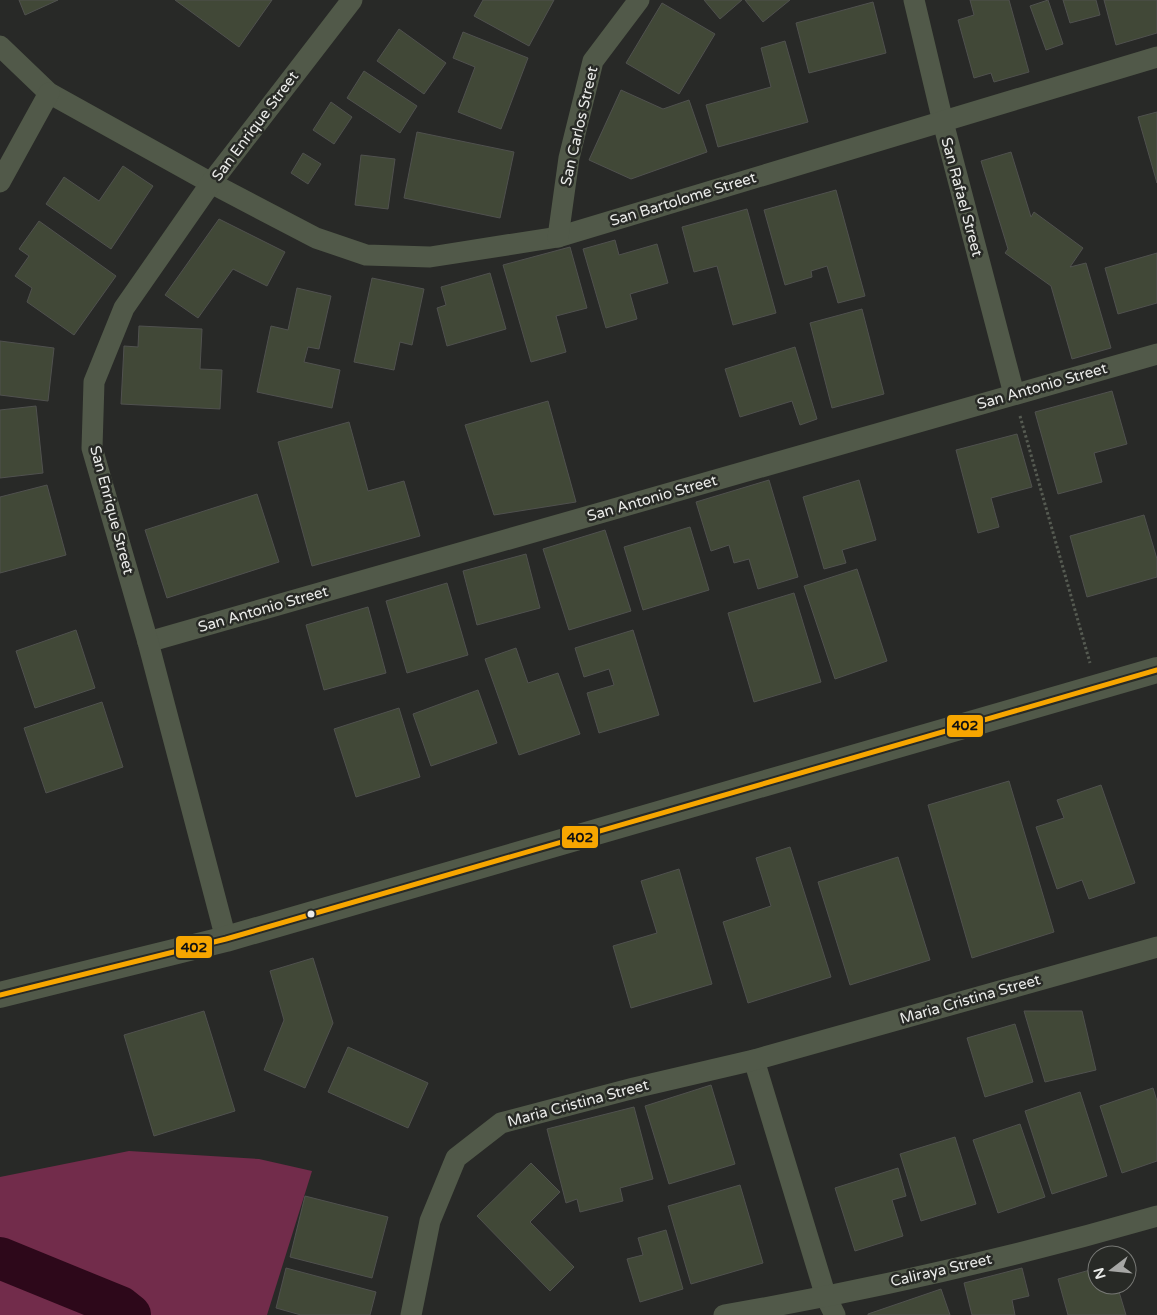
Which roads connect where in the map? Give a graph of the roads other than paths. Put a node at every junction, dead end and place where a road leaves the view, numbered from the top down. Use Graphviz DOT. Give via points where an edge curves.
graph roads {
  1 [pos="352,0"];
  2 [pos="639,0"];
  3 [pos="914,0"];
  4 [pos="0,46"];
  5 [pos="1157,57"];
  6 [pos="48,92"];
  7 [pos="943,122"];
  8 [pos="0,182"];
  9 [pos="211,184"];
  10 [pos="558,237"];
  11 [pos="1157,354"];
  12 [pos="1014,394"];
  13 [pos="148,642"];
  14 [pos="1157,670"];
  15 [pos="226,939"];
  16 [pos="1157,947"];
  17 [pos="0,995"];
  18 [pos="754,1060"];
  19 [pos="1157,1216"];
  20 [pos="830,1306"];
  21 [pos="410,1315"];
  22 [pos="724,1315"];
  1 -- 9 [label="street, San Enrique Street"];
  2 -- 10 [label="street, San Carlos Street" via="593,61 569,158"];
  3 -- 7 [label="street, San Rafael Street"];
  4 -- 6 [label="street, San Bartolome Street"];
  5 -- 7 [label="street, San Bartolome Street"];
  6 -- 8 [label="street"];
  6 -- 9 [label="street, San Bartolome Street"];
  7 -- 10 [label="street, San Bartolome Street"];
  7 -- 12 [label="street, San Rafael Street"];
  9 -- 10 [label="street, San Bartolome Street" via="316,238 366,255 430,257"];
  9 -- 13 [label="street, San Enrique Street" via="124,308 94,382 92,448"];
  11 -- 12 [label="street, San Antonio Street"];
  12 -- 13 [label="street, San Antonio Street"];
  13 -- 15 [label="street, San Enrique Street"];
  14 -- 15 [label="street"];
  15 -- 17 [label="street"];
  16 -- 18 [label="street, Maria Cristina Street"];
  18 -- 20 [label="street"];
  18 -- 21 [label="street, Maria Cristina Street" via="501,1123 456,1158 430,1221"];
  19 -- 20 [label="street, Caliraya Street"];
  20 -- 22 [label="street, Caliraya Street"];
}
